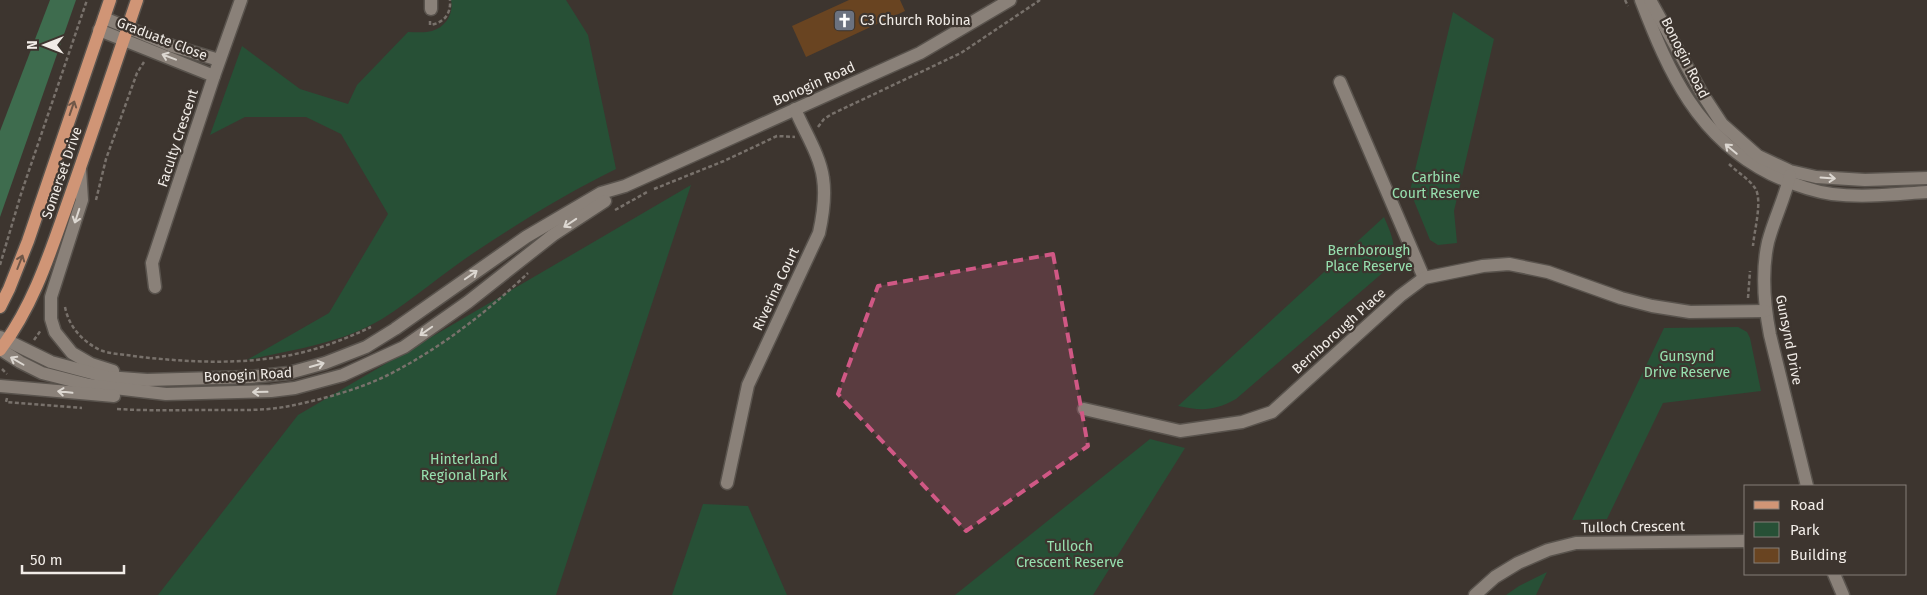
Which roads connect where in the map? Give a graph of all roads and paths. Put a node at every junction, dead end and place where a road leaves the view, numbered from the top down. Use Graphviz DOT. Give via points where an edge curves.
graph roads {
  1 [pos="88,0"];
  2 [pos="110,0"];
  3 [pos="137,0"];
  4 [pos="241,0"];
  5 [pos="1010,0"];
  6 [pos="1040,0"];
  7 [pos="1625,0"];
  8 [pos="1641,0"];
  9 [pos="1650,0"];
  10 [pos="1629,8"];
  11 [pos="104,18"];
  12 [pos="128,27"];
  13 [pos="99,30"];
  14 [pos="123,41"];
  15 [pos="145,60"];
  16 [pos="219,60"];
  17 [pos="214,76"];
  18 [pos="1340,82"];
  19 [pos="795,109"];
  20 [pos="815,128"];
  21 [pos="1728,163"];
  22 [pos="80,169"];
  23 [pos="1789,177"];
  24 [pos="1927,178"];
  25 [pos="625,186"];
  26 [pos="1927,192"];
  27 [pos="93,208"];
  28 [pos="1752,249"];
  29 [pos="0,266"];
  30 [pos="1750,266"];
  31 [pos="1424,278"];
  32 [pos="156,286"];
  33 [pos="64,299"];
  34 [pos="473,299"];
  35 [pos="1748,300"];
  36 [pos="0,307"];
  37 [pos="1765,311"];
  38 [pos="46,323"];
  39 [pos="375,326"];
  40 [pos="2,345"];
  41 [pos="31,345"];
  42 [pos="366,347"];
  43 [pos="165,378"];
  44 [pos="0,386"];
  45 [pos="166,394"];
  46 [pos="1084,410"];
  47 [pos="727,483"];
  48 [pos="1807,485"];
  49 [pos="1744,541"];
  50 [pos="1834,575"];
  51 [pos="1475,595"];
  52 [pos="1843,595"];
  1 -- 29 [label="path" via="21,194"];
  2 -- 11 [label="main road, Somerset Drive"];
  3 -- 12 [label="main road, Somerset Drive"];
  4 -- 16 [label="street, Faculty Crescent"];
  5 -- 19 [label="street, Bonogin Road" via="920,53"];
  6 -- 20 [label="path" via="961,53 832,114"];
  7 -- 10 [label="path"];
  23 -- 8 [label="street, Bonogin Road, one-way" via="1746,160 1703,122 1676,79"];
  9 -- 23 [label="street, Bonogin Road" via="1722,124 1758,156"];
  11 -- 12 [label="street, Graduate Close"];
  11 -- 13 [label="main road, Somerset Drive"];
  12 -- 14 [label="main road, Somerset Drive"];
  12 -- 16 [label="street, Graduate Close" via="172,46"];
  13 -- 14 [label="street, Graduate Close"];
  36 -- 13 [label="main road, Somerset Drive, one-way" via="28,241"];
  17 -- 14 [label="street, Graduate Close, one-way"];
  14 -- 22 [label="main road, Somerset Drive"];
  15 -- 27 [label="path" via="137,73 106,158"];
  16 -- 17 [label="street, Faculty Crescent"];
  17 -- 32 [label="street, Faculty Crescent" via="152,263"];
  18 -- 31 [label="street"];
  19 -- 25 [label="street, Bonogin Road"];
  19 -- 47 [label="street, Riverina Court" via="824,177 824,208 819,232 748,385"];
  21 -- 28 [label="path" via="1750,182 1758,195"];
  22 -- 40 [label="main road, Somerset Drive" via="42,274 23,315"];
  22 -- 43 [label="street, one-way" via="82,200 51,297 55,332 72,353 91,364"];
  23 -- 24 [label="street, Bonogin Road, one-way"];
  23 -- 26 [label="street, Bonogin Road" via="1831,194 1860,196"];
  23 -- 37 [label="street, Gunsynd Drive" via="1768,243 1764,274"];
  25 -- 34 [label="street, Bonogin Road, one-way" via="552,234"];
  42 -- 25 [label="street, Bonogin Road, one-way" via="555,219 601,194"];
  30 -- 35 [label="path"];
  31 -- 37 [label="street, Bernborough Place" via="1509,264 1548,272 1652,306 1690,312"];
  31 -- 46 [label="street, Bernborough Place" via="1272,412 1242,422 1180,430"];
  33 -- 39 [label="path" via="72,326 80,336 102,351 175,360 238,362 285,356 330,345"];
  34 -- 42 [label="street" via="460,293 412,327 391,339"];
  34 -- 45 [label="street, Bonogin Road, one-way" via="404,347 343,375 271,392"];
  37 -- 48 [label="street, Gunsynd Drive"];
  38 -- 41 [label="path"];
  40 -- 43 [label="street, Bonogin Road" via="90,374 131,379"];
  45 -- 40 [label="street, Bonogin Road, one-way" via="66,381 20,362"];
  43 -- 42 [label="street, Bonogin Road, one-way" via="289,373"];
  45 -- 44 [label="street, one-way" via="123,396"];
  49 -- 51 [label="street, Tulloch Crescent" via="1576,543 1548,550 1518,563"];
  50 -- 52 [label="street"];
}
